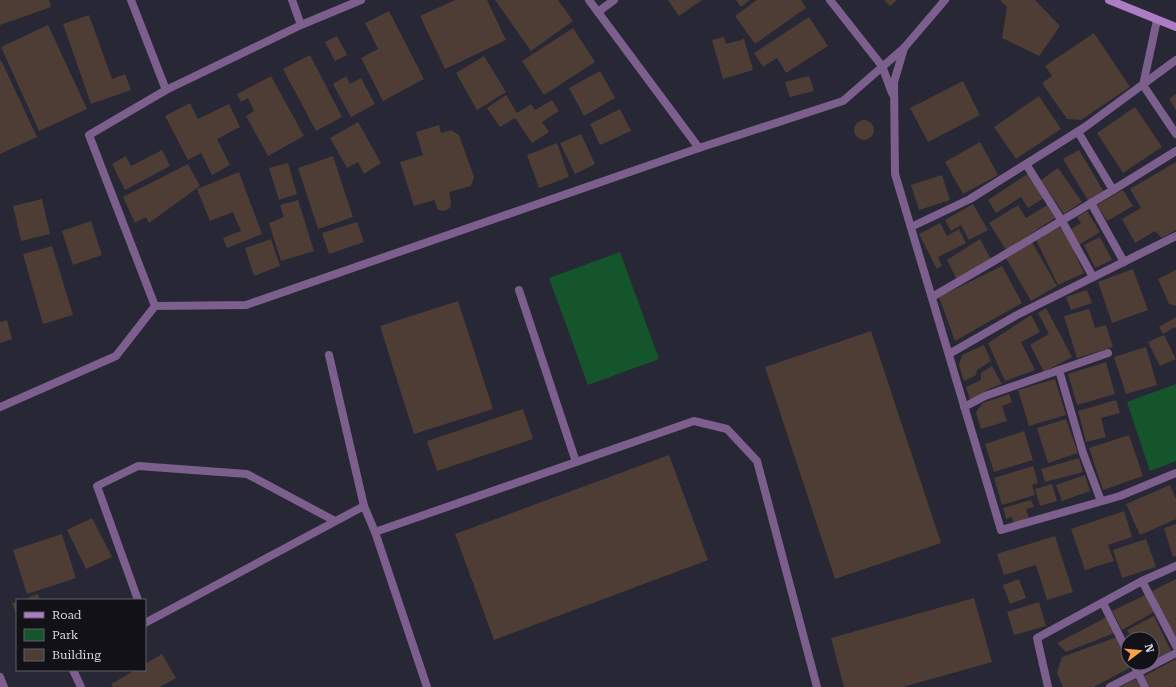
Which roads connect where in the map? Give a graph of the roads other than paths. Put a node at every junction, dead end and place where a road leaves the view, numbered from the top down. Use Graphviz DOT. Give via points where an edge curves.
graph roads {
  1 [pos="131,0"];
  2 [pos="292,0"];
  3 [pos="361,0"];
  4 [pos="589,0"];
  5 [pos="614,0"];
  6 [pos="830,0"];
  7 [pos="945,0"];
  8 [pos="1108,0"];
  9 [pos="598,12"];
  10 [pos="1157,20"];
  11 [pos="301,25"];
  12 [pos="1176,27"];
  13 [pos="904,48"];
  14 [pos="1176,60"];
  15 [pos="882,66"];
  16 [pos="1143,85"];
  17 [pos="166,90"];
  18 [pos="895,100"];
  19 [pos="1078,132"];
  20 [pos="1176,134"];
  21 [pos="699,148"];
  22 [pos="1176,151"];
  23 [pos="1026,164"];
  24 [pos="1113,190"];
  25 [pos="1091,203"];
  26 [pos="1062,221"];
  27 [pos="911,227"];
  28 [pos="1176,236"];
  29 [pos="1124,262"];
  30 [pos="1092,278"];
  31 [pos="519,290"];
  32 [pos="932,297"];
  33 [pos="155,306"];
  34 [pos="1108,353"];
  35 [pos="949,354"];
  36 [pos="329,355"];
  37 [pos="1059,370"];
  38 [pos="964,406"];
  39 [pos="0,407"];
  40 [pos="576,462"];
  41 [pos="1176,473"];
  42 [pos="1101,501"];
  43 [pos="364,506"];
  44 [pos="335,521"];
  45 [pos="375,532"];
  46 [pos="1176,566"];
  47 [pos="1142,581"];
  48 [pos="138,599"];
  49 [pos="1103,603"];
  50 [pos="146,621"];
  51 [pos="1120,637"];
  52 [pos="1176,646"];
  53 [pos="1176,653"];
  54 [pos="73,671"];
  55 [pos="1138,673"];
  56 [pos="0,677"];
  57 [pos="4,687"];
  58 [pos="81,687"];
  59 [pos="427,687"];
  60 [pos="818,687"];
  61 [pos="1048,687"];
  62 [pos="1110,687"];
  63 [pos="1145,687"];
  1 -- 17 [label="street"];
  2 -- 11 [label="street"];
  3 -- 11 [label="street"];
  4 -- 9 [label="street"];
  5 -- 9 [label="street"];
  6 -- 15 [label="street"];
  7 -- 13 [label="street"];
  8 -- 10 [label="street"];
  9 -- 21 [label="street"];
  10 -- 12 [label="street"];
  10 -- 16 [label="street"];
  11 -- 17 [label="street"];
  13 -- 15 [label="street"];
  13 -- 18 [label="street" via="894,82"];
  14 -- 16 [label="street"];
  15 -- 18 [label="street"];
  15 -- 21 [label="street" via="843,101"];
  16 -- 19 [label="street"];
  16 -- 20 [label="street"];
  17 -- 33 [label="street" via="89,135"];
  18 -- 27 [label="street" via="896,174"];
  19 -- 23 [label="street"];
  19 -- 24 [label="street"];
  21 -- 33 [label="street" via="246,305"];
  22 -- 24 [label="street"];
  23 -- 26 [label="street"];
  23 -- 27 [label="street" via="970,200"];
  24 -- 25 [label="street"];
  25 -- 26 [label="street"];
  25 -- 29 [label="street"];
  26 -- 30 [label="street"];
  26 -- 32 [label="street"];
  27 -- 32 [label="street"];
  28 -- 29 [label="street"];
  29 -- 30 [label="street"];
  30 -- 35 [label="street" via="1017,315"];
  31 -- 40 [label="street"];
  32 -- 35 [label="street"];
  33 -- 39 [label="street" via="116,356"];
  34 -- 37 [label="street"];
  35 -- 38 [label="street"];
  36 -- 43 [label="street"];
  37 -- 38 [label="street"];
  37 -- 42 [label="street" via="1083,453"];
  38 -- 42 [label="street" via="1001,530"];
  40 -- 45 [label="street"];
  40 -- 60 [label="street" via="694,421 727,429 757,461"];
  41 -- 42 [label="street"];
  43 -- 44 [label="street"];
  43 -- 45 [label="street"];
  44 -- 48 [label="street" via="247,474 138,466 97,486"];
  44 -- 50 [label="street"];
  45 -- 59 [label="street"];
  46 -- 47 [label="street"];
  47 -- 49 [label="street"];
  47 -- 52 [label="street"];
  49 -- 51 [label="street"];
  49 -- 61 [label="street" via="1037,638"];
  53 -- 55 [label="street"];
  54 -- 58 [label="street"];
  55 -- 62 [label="street"];
  55 -- 63 [label="street"];
  56 -- 57 [label="street"];
}
